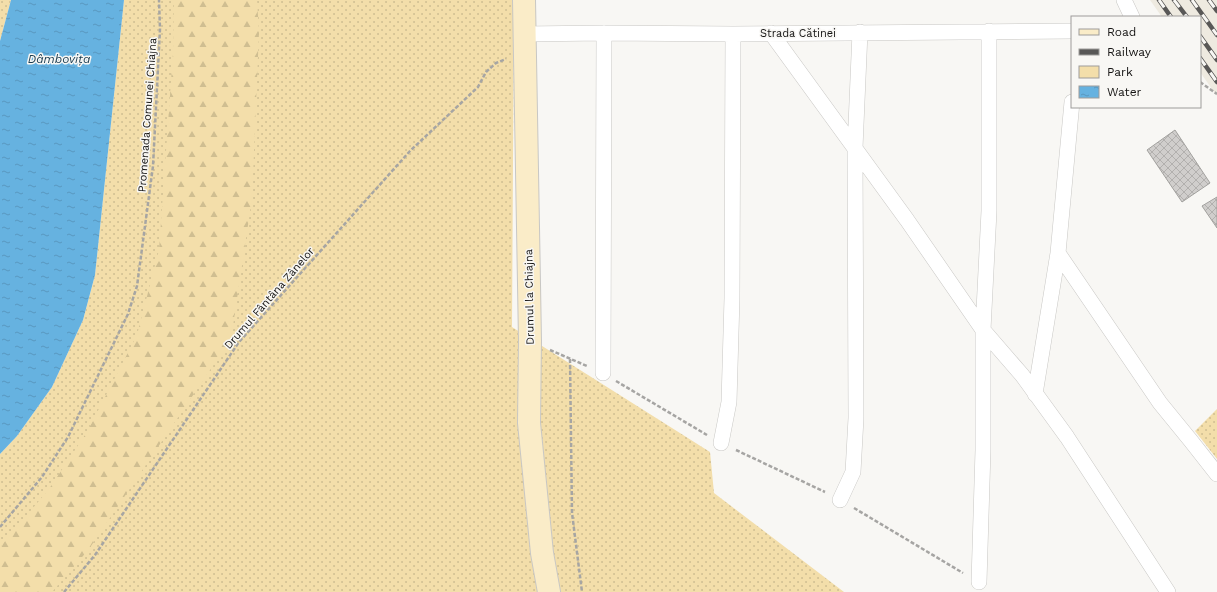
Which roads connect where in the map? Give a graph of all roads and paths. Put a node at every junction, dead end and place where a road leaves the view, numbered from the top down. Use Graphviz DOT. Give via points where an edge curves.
graph roads {
  1 [pos="159,0"];
  2 [pos="524,0"];
  3 [pos="1124,0"];
  4 [pos="1132,16"];
  5 [pos="989,31"];
  6 [pos="1071,31"];
  7 [pos="860,32"];
  8 [pos="604,33"];
  9 [pos="771,33"];
  10 [pos="733,34"];
  11 [pos="525,43"];
  12 [pos="1201,83"];
  13 [pos="1217,94"];
  14 [pos="1071,108"];
  15 [pos="855,148"];
  16 [pos="1058,253"];
  17 [pos="983,330"];
  18 [pos="530,342"];
  19 [pos="570,359"];
  20 [pos="603,373"];
  21 [pos="1035,394"];
  22 [pos="721,443"];
  23 [pos="1217,474"];
  24 [pos="840,500"];
  25 [pos="0,527"];
  26 [pos="979,582"];
  27 [pos="64,592"];
  28 [pos="549,592"];
  29 [pos="582,592"];
  30 [pos="1168,592"];
  1 -- 25 [label="path, Promenada Comunei Chiajna" via="160,29 153,166 137,286 128,314 68,437 42,477"];
  2 -- 11 [label="main road, Drumul la Chiajna"];
  3 -- 4 [label="street"];
  5 -- 6 [label="street, Strada Cătinei"];
  5 -- 7 [label="street, Strada Cătinei"];
  5 -- 17 [label="street" via="989,211"];
  7 -- 9 [label="street, Strada Cătinei"];
  7 -- 15 [label="street"];
  8 -- 10 [label="street, Strada Cătinei"];
  8 -- 11 [label="street, Strada Cătinei"];
  8 -- 20 [label="street"];
  9 -- 10 [label="street, Strada Cătinei"];
  9 -- 15 [label="street"];
  10 -- 22 [label="street" via="729,402"];
  11 -- 18 [label="main road, Drumul la Chiajna"];
  11 -- 27 [label="path, Drumul Fântâna Zânelor" via="486,72 478,87 410,152 239,342 95,555"];
  12 -- 13 [label="path"];
  14 -- 16 [label="street"];
  15 -- 17 [label="street"];
  15 -- 24 [label="street" via="856,426 853,472"];
  16 -- 21 [label="street"];
  16 -- 23 [label="street" via="1160,403"];
  17 -- 21 [label="street"];
  17 -- 26 [label="street"];
  18 -- 19 [label="path"];
  18 -- 28 [label="main road, Drumul la Chiajna" via="529,423 542,553"];
  19 -- 20 [label="path"];
  19 -- 29 [label="path" via="572,513"];
  20 -- 22 [label="path"];
  21 -- 30 [label="street" via="1067,437"];
  22 -- 24 [label="path"];
  24 -- 26 [label="path"];
}
